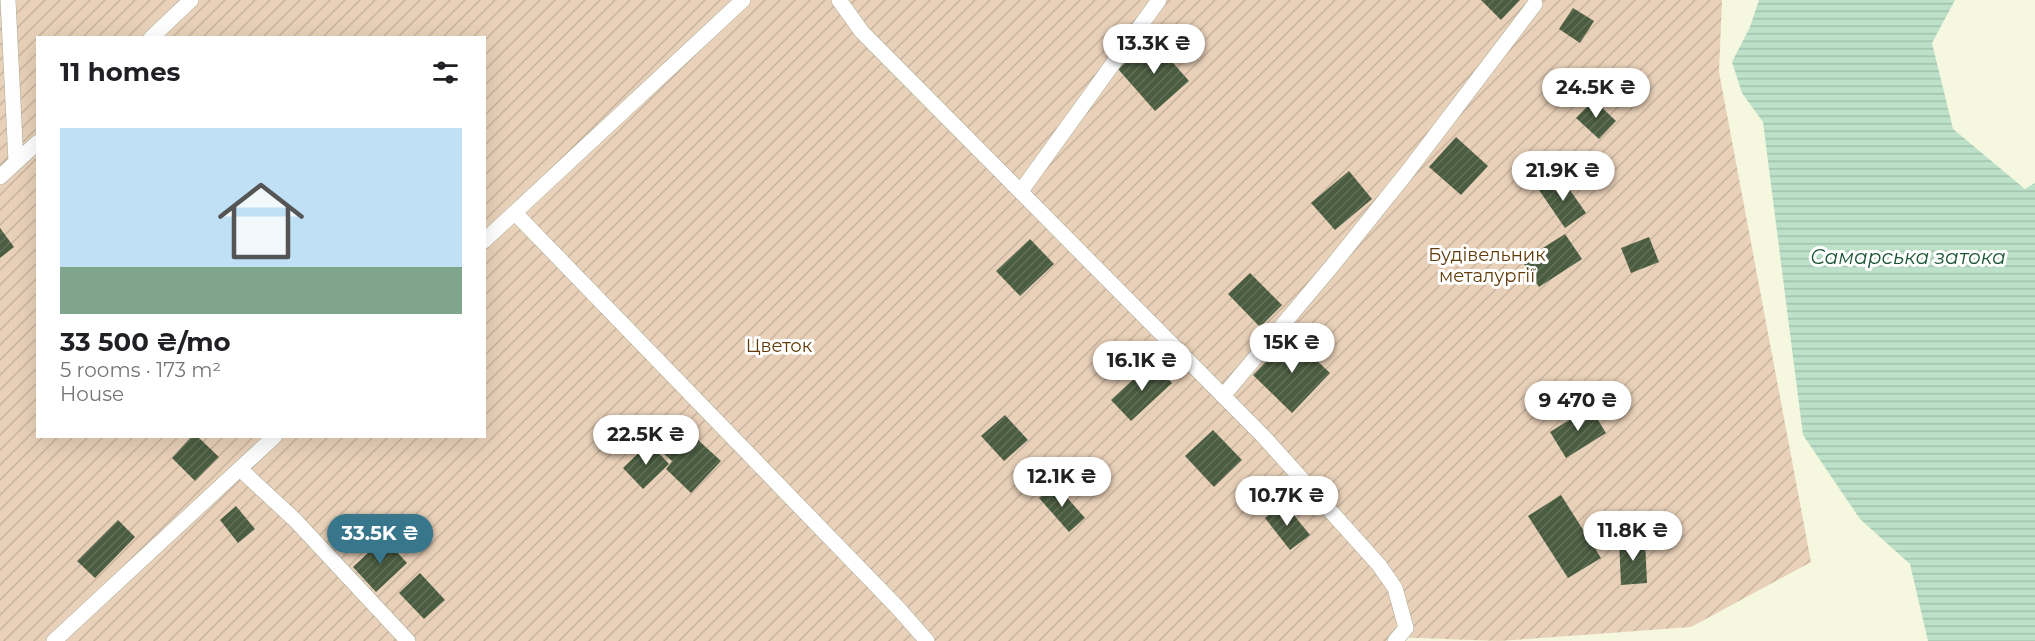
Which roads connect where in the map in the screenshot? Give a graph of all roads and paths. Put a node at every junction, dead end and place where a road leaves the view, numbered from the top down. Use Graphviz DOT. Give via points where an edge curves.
graph roads {
  1 [pos="8,0"];
  2 [pos="191,0"];
  3 [pos="743,0"];
  4 [pos="839,0"];
  5 [pos="1158,0"];
  6 [pos="1535,4"];
  7 [pos="153,36"];
  8 [pos="36,144"];
  9 [pos="16,162"];
  10 [pos="0,177"];
  11 [pos="1021,191"];
  12 [pos="515,213"];
  13 [pos="486,239"];
  14 [pos="1223,396"];
  15 [pos="273,438"];
  16 [pos="240,469"];
  17 [pos="54,641"];
  18 [pos="408,641"];
  19 [pos="927,641"];
  20 [pos="1395,641"];
  1 -- 9 [label="lane"];
  2 -- 7 [label="lane"];
  3 -- 12 [label="lane"];
  4 -- 11 [label="lane" via="862,32"];
  5 -- 11 [label="lane"];
  6 -- 14 [label="lane" via="1398,184"];
  8 -- 9 [label="lane"];
  9 -- 10 [label="lane"];
  11 -- 14 [label="lane"];
  12 -- 13 [label="lane"];
  12 -- 19 [label="lane"];
  14 -- 20 [label="lane" via="1263,436 1395,588 1406,628"];
  15 -- 16 [label="lane"];
  16 -- 17 [label="lane"];
  16 -- 18 [label="lane" via="296,520"];
}
